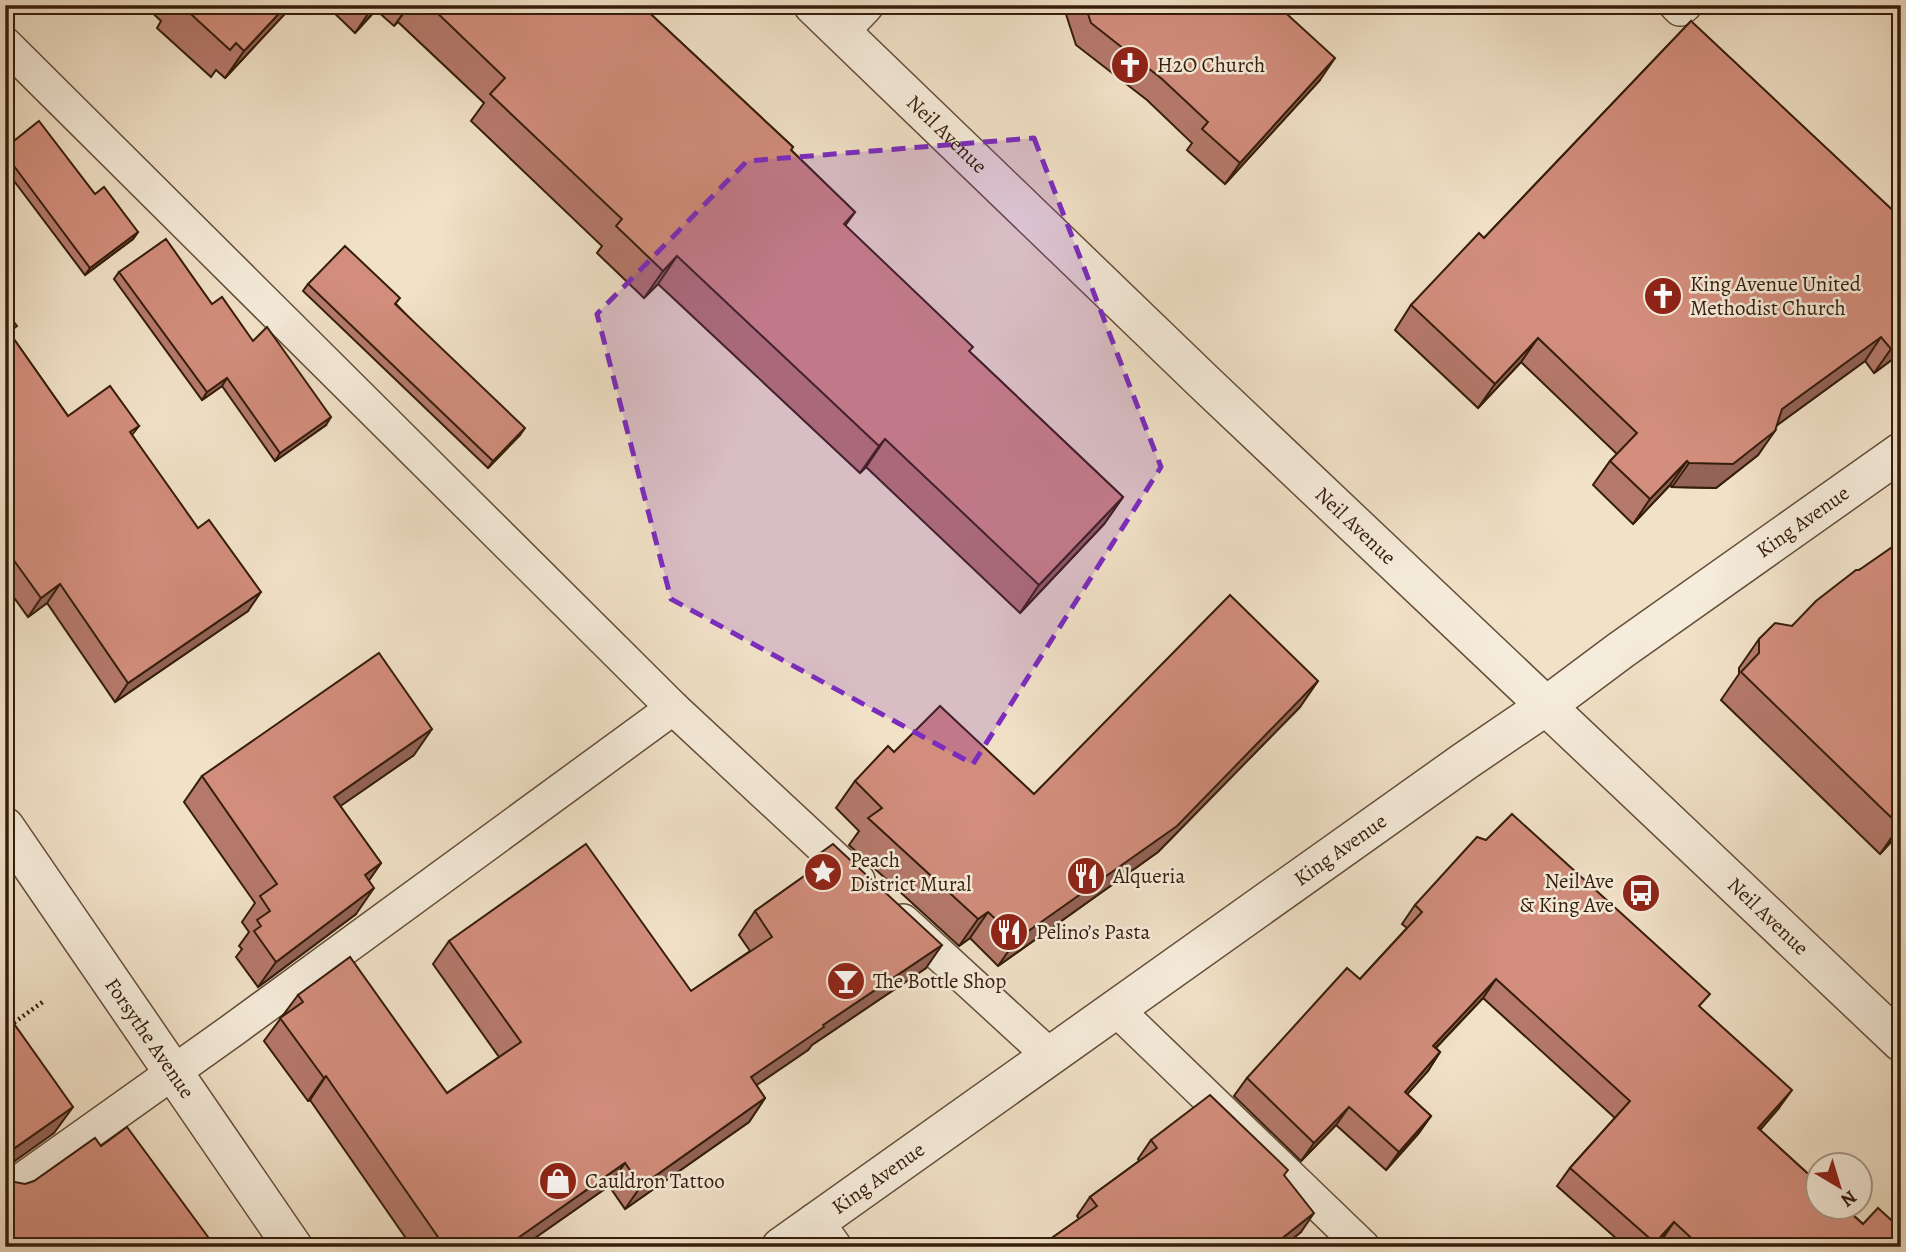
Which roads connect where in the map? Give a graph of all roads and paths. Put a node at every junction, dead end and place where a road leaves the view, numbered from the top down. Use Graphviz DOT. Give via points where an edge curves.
graph roads {
  1 [pos="1676,5"];
  2 [pos="1685,5"];
  3 [pos="839,14"];
  4 [pos="5,44"];
  5 [pos="1901,452"];
  6 [pos="1546,706"];
  7 [pos="673,708"];
  8 [pos="5,827"];
  9 [pos="44,1001"];
  10 [pos="1117,1010"];
  11 [pos="5,1028"];
  12 [pos="1901,1042"];
  13 [pos="1049,1055"];
  14 [pos="174,1073"];
  15 [pos="5,1192"];
  16 [pos="824,1235"];
  17 [pos="293,1247"];
  18 [pos="781,1247"];
  19 [pos="1363,1247"];
  1 -- 2 [label="lane" via="1680,9"];
  3 -- 6 [label="street, Neil Avenue" via="1150,330"];
  4 -- 7 [label="lane"];
  5 -- 6 [label="street, King Avenue"];
  6 -- 10 [label="street, King Avenue"];
  6 -- 12 [label="street, Neil Avenue"];
  7 -- 13 [label="lane"];
  7 -- 14 [label="lane"];
  8 -- 14 [label="street, Forsythe Avenue"];
  9 -- 11 [label="path"];
  10 -- 13 [label="street, King Avenue"];
  10 -- 19 [label="lane"];
  13 -- 16 [label="street, King Avenue"];
  14 -- 15 [label="lane"];
  14 -- 17 [label="street, Forsythe Avenue"];
  16 -- 18 [label="street, King Avenue"];
}
